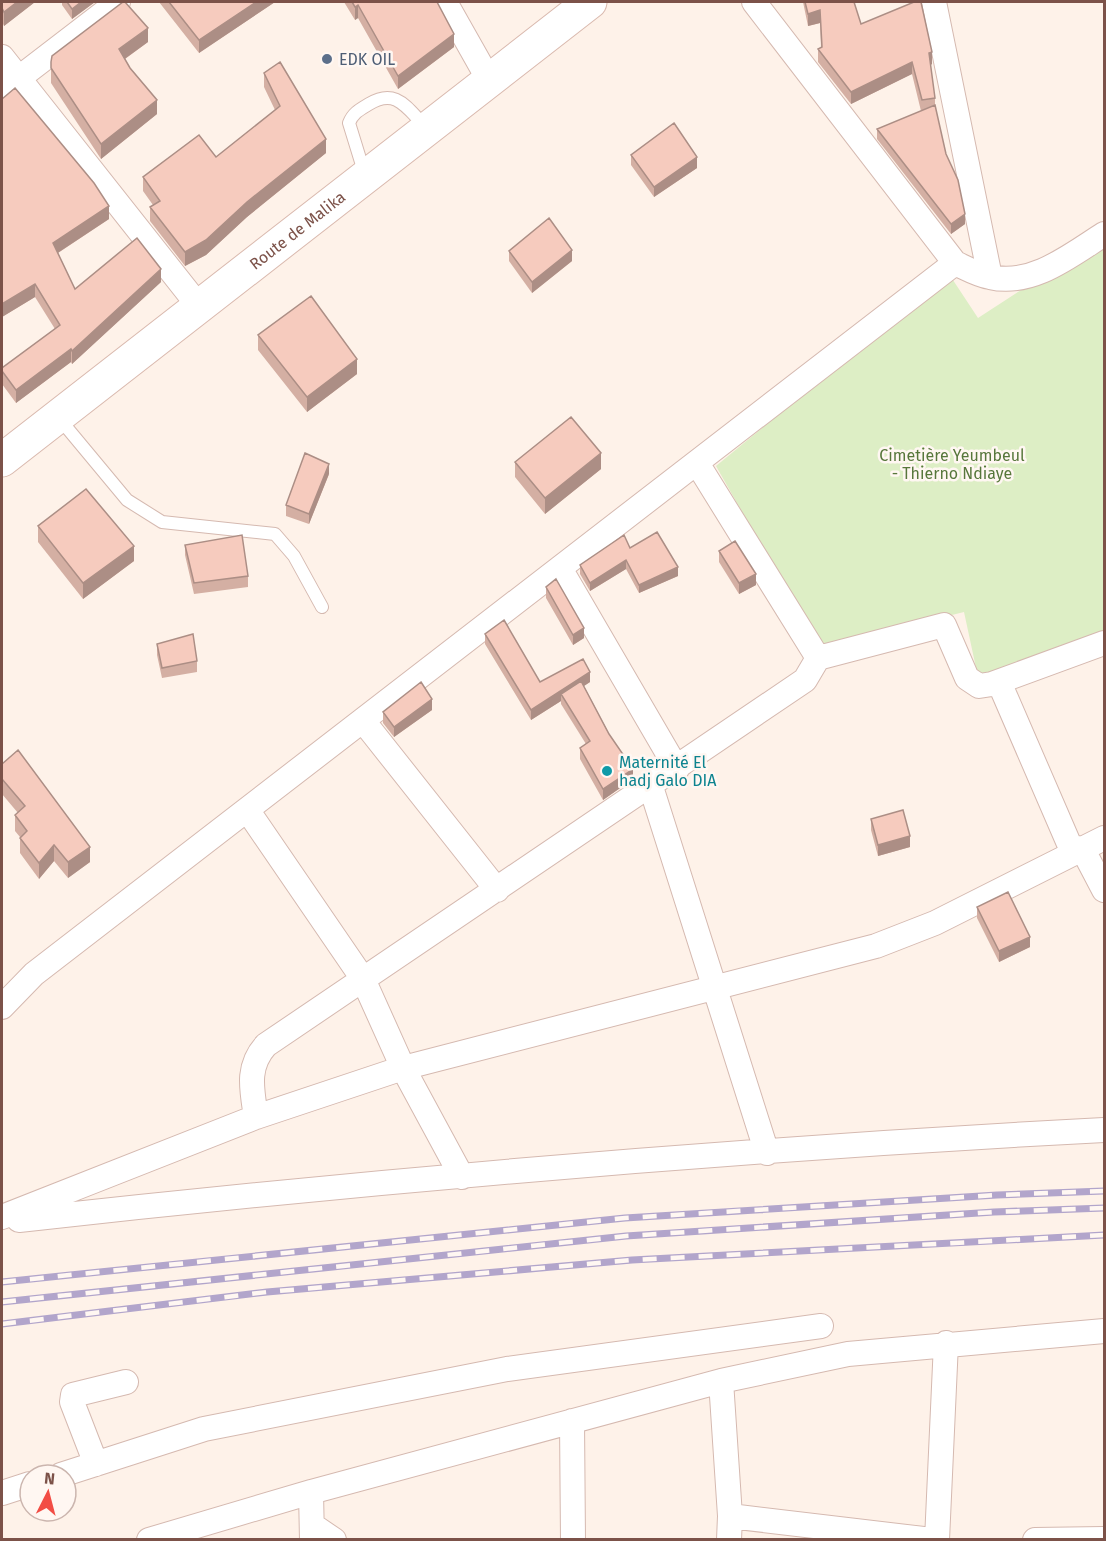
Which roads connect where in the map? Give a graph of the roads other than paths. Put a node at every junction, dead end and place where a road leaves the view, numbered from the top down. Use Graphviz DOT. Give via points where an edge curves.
graph roads {
  1 [pos="118,2"];
  2 [pos="445,2"];
  3 [pos="591,2"];
  4 [pos="754,2"];
  5 [pos="934,2"];
  6 [pos="2,57"];
  7 [pos="489,80"];
  8 [pos="10,83"];
  9 [pos="427,128"];
  10 [pos="365,176"];
  11 [pos="1104,234"];
  12 [pos="955,264"];
  13 [pos="990,277"];
  14 [pos="198,305"];
  15 [pos="58,416"];
  16 [pos="2,460"];
  17 [pos="697,463"];
  18 [pos="561,570"];
  19 [pos="322,607"];
  20 [pos="1104,643"];
  21 [pos="818,658"];
  22 [pos="999,682"];
  23 [pos="364,722"];
  24 [pos="677,769"];
  25 [pos="651,787"];
  26 [pos="248,811"];
  27 [pos="1104,838"];
  28 [pos="1077,851"];
  29 [pos="497,890"];
  30 [pos="1104,890"];
  31 [pos="363,980"];
  32 [pos="714,988"];
  33 [pos="2,1007"];
  34 [pos="403,1068"];
  35 [pos="256,1117"];
  36 [pos="1104,1130"];
  37 [pos="766,1153"];
  38 [pos="462,1177"];
  39 [pos="2,1220"];
  40 [pos="821,1326"];
  41 [pos="1104,1331"];
  42 [pos="946,1343"];
  43 [pos="721,1381"];
  44 [pos="126,1382"];
  45 [pos="572,1421"];
  46 [pos="96,1464"];
  47 [pos="78,1470"];
  48 [pos="18,1488"];
  49 [pos="311,1492"];
  50 [pos="2,1493"];
  51 [pos="730,1515"];
  52 [pos="312,1532"];
  53 [pos="149,1539"];
  54 [pos="334,1539"];
  55 [pos="573,1539"];
  56 [pos="729,1539"];
  57 [pos="932,1539"];
  58 [pos="937,1539"];
  59 [pos="1035,1539"];
  60 [pos="1104,1539"];
  1 -- 8 [label="street"];
  2 -- 7 [label="street"];
  3 -- 7 [label="main road, Route de Malika"];
  4 -- 12 [label="street"];
  5 -- 13 [label="street"];
  6 -- 8 [label="street"];
  7 -- 9 [label="main road, Route de Malika"];
  8 -- 14 [label="street"];
  9 -- 10 [label="main road, Route de Malika"];
  9 -- 10 [label="lane" via="389,96 380,97 353,114 349,123"];
  10 -- 14 [label="main road, Route de Malika"];
  11 -- 13 [label="street" via="1030,276"];
  12 -- 13 [label="street"];
  12 -- 17 [label="street"];
  14 -- 15 [label="main road, Route de Malika"];
  15 -- 16 [label="main road, Route de Malika"];
  15 -- 19 [label="lane" via="127,500 162,522 275,534 294,555"];
  17 -- 18 [label="street"];
  17 -- 21 [label="street"];
  18 -- 23 [label="street"];
  18 -- 24 [label="street"];
  20 -- 22 [label="street"];
  21 -- 22 [label="street" via="944,625 967,678 979,686"];
  21 -- 24 [label="street" via="805,680"];
  22 -- 28 [label="street"];
  23 -- 26 [label="street"];
  23 -- 29 [label="street"];
  24 -- 25 [label="street"];
  25 -- 29 [label="street"];
  25 -- 32 [label="street"];
  26 -- 31 [label="street"];
  26 -- 33 [label="street" via="34,974"];
  27 -- 28 [label="street"];
  28 -- 30 [label="street"];
  28 -- 32 [label="street" via="934,923 876,946"];
  29 -- 31 [label="street"];
  31 -- 34 [label="street"];
  31 -- 35 [label="street" via="256,1056 251,1080"];
  32 -- 34 [label="street"];
  32 -- 37 [label="street"];
  34 -- 35 [label="street"];
  34 -- 38 [label="street"];
  35 -- 39 [label="street"];
  36 -- 37 [label="street"];
  37 -- 38 [label="street"];
  38 -- 39 [label="street"];
  40 -- 46 [label="street" via="507,1369 204,1429"];
  41 -- 42 [label="street"];
  42 -- 43 [label="street" via="848,1354"];
  42 -- 58 [label="street"];
  43 -- 45 [label="street"];
  43 -- 51 [label="street"];
  44 -- 46 [label="street" via="74,1395 72,1402"];
  45 -- 49 [label="street"];
  45 -- 55 [label="street"];
  46 -- 47 [label="street"];
  48 -- 50 [label="street"];
  49 -- 52 [label="street"];
  49 -- 53 [label="street"];
  51 -- 56 [label="street"];
  51 -- 57 [label="street"];
  52 -- 54 [label="street"];
  59 -- 60 [label="street"];
}
